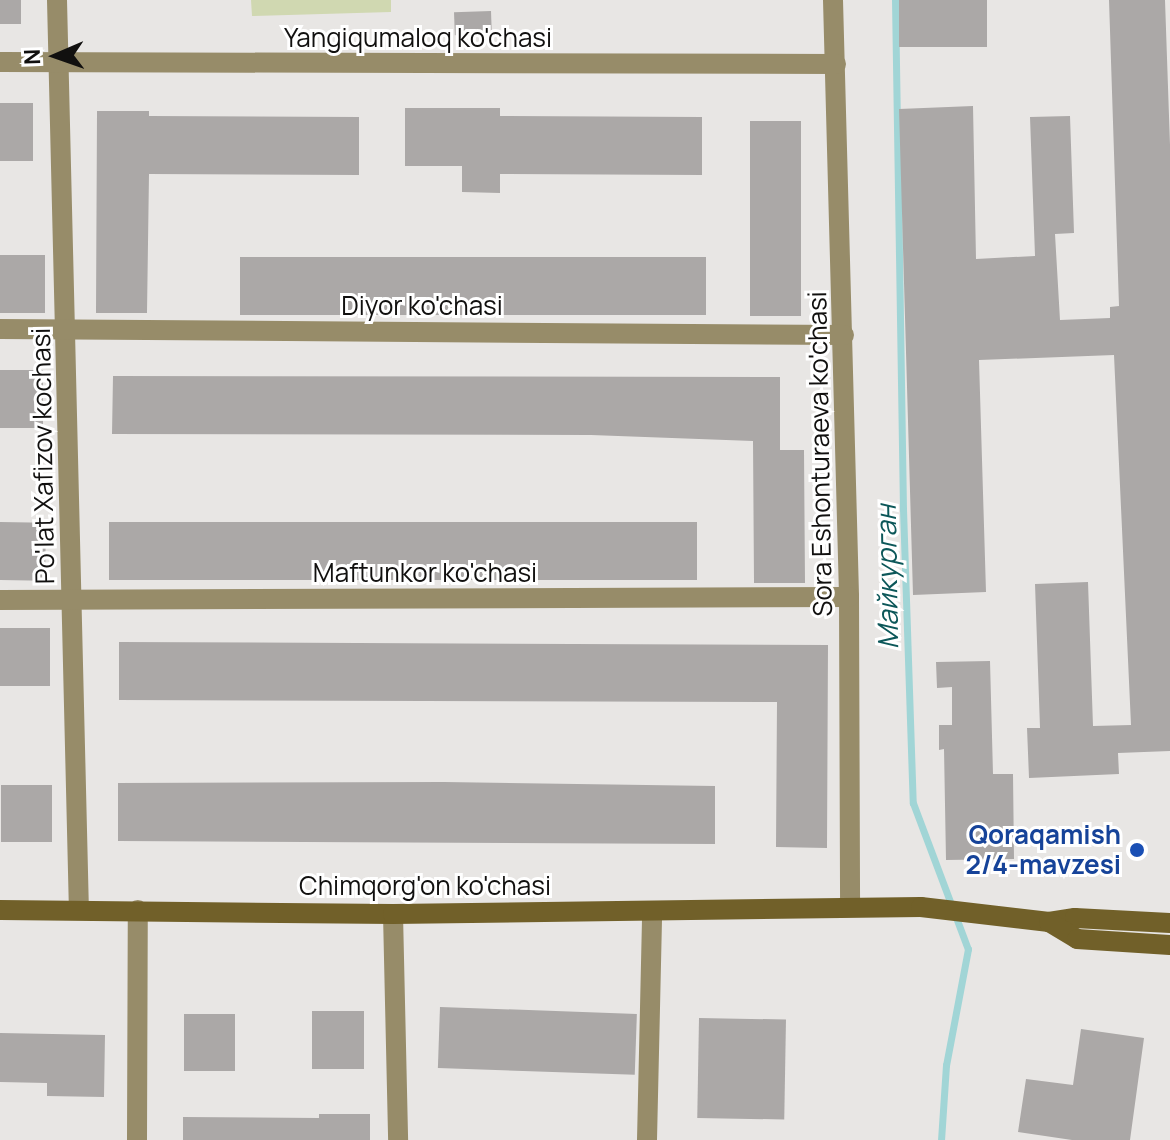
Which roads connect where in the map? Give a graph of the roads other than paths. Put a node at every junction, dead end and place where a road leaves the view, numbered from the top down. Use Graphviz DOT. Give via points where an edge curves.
graph roads {
  1 [pos="57,0"];
  2 [pos="833,0"];
  3 [pos="0,62"];
  4 [pos="60,63"];
  5 [pos="836,64"];
  6 [pos="0,329"];
  7 [pos="66,330"];
  8 [pos="844,335"];
  9 [pos="849,597"];
  10 [pos="0,600"];
  11 [pos="72,600"];
  12 [pos="850,907"];
  13 [pos="0,910"];
  14 [pos="79,910"];
  15 [pos="138,910"];
  16 [pos="652,911"];
  17 [pos="393,914"];
  18 [pos="1049,922"];
  19 [pos="1170,923"];
  20 [pos="1170,945"];
  21 [pos="137,1140"];
  22 [pos="398,1140"];
  23 [pos="647,1140"];
  1 -- 4 [label="street, Po'lat Xafizov kochasi"];
  2 -- 5 [label="street, Sora Eshonturaeva ko'chasi"];
  3 -- 4 [label="street, Yangiqumaloq ko'chasi"];
  4 -- 5 [label="street, Yangiqumaloq ko'chasi"];
  4 -- 7 [label="street, Po'lat Xafizov kochasi"];
  5 -- 8 [label="street, Sora Eshonturaeva ko'chasi"];
  6 -- 7 [label="street, Diyor ko'chasi"];
  7 -- 8 [label="street, Diyor ko'chasi"];
  7 -- 11 [label="street, Po'lat Xafizov kochasi"];
  8 -- 9 [label="street, Sora Eshonturaeva ko'chasi"];
  9 -- 11 [label="street, Maftunkor ko'chasi"];
  9 -- 12 [label="street, Sora Eshonturaeva ko'chasi"];
  10 -- 11 [label="street, Maftunkor ko'chasi"];
  11 -- 14 [label="street, Po'lat Xafizov kochasi"];
  12 -- 16 [label="street, Chimqorg'on ko'chasi"];
  12 -- 18 [label="street, Chimqorg'on ko'chasi" via="969,910"];
  13 -- 14 [label="street, Chimqorg'on ko'chasi"];
  14 -- 15 [label="street, Chimqorg'on ko'chasi"];
  15 -- 17 [label="street, Chimqorg'on ko'chasi"];
  15 -- 21 [label="street"];
  16 -- 17 [label="street, Chimqorg'on ko'chasi"];
  16 -- 23 [label="street"];
  17 -- 22 [label="street"];
  18 -- 19 [label="street" via="1075,918"];
  18 -- 20 [label="street" via="1077,939"];
}
